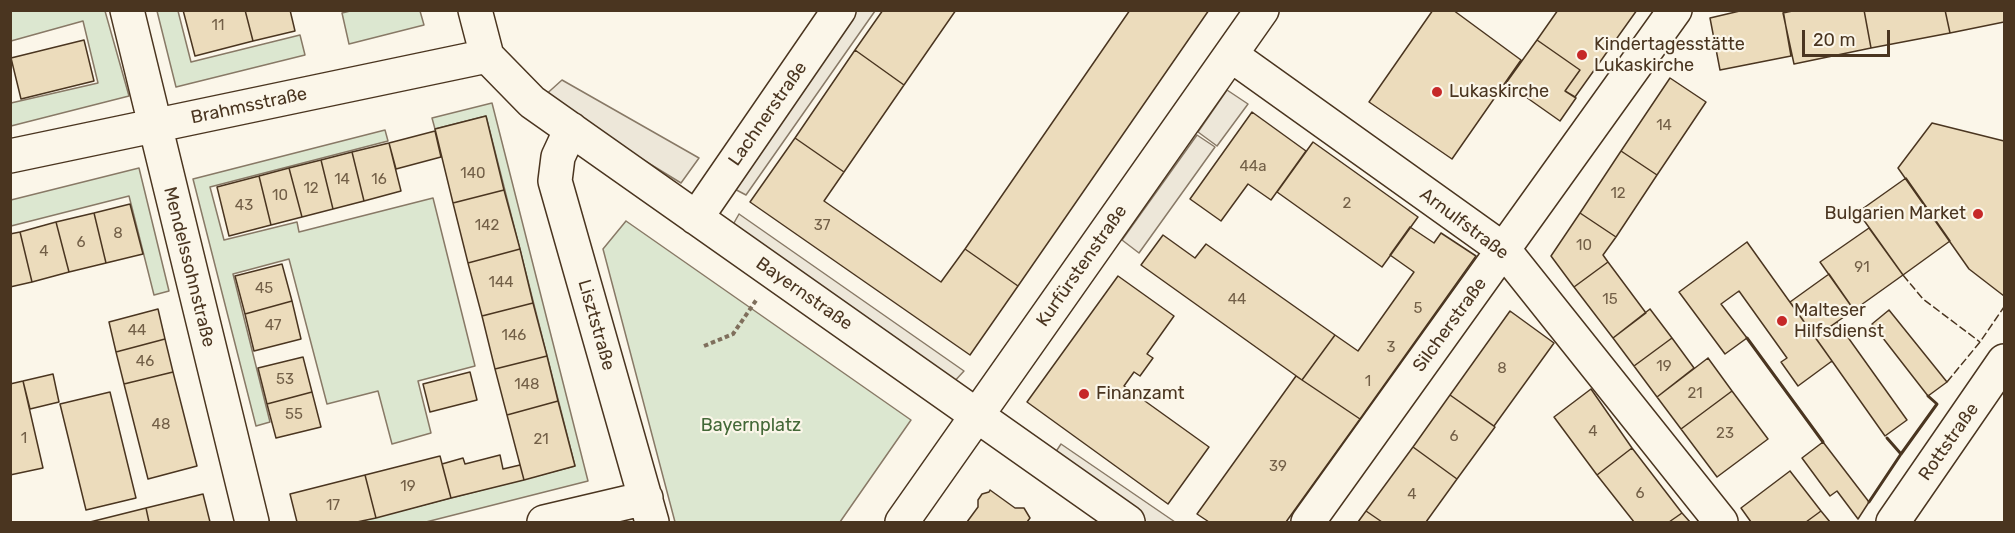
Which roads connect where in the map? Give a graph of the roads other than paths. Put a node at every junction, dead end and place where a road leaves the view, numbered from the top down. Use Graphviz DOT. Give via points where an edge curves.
graph roads {
  1 [pos="127,10"];
  2 [pos="475,10"];
  3 [pos="839,10"];
  4 [pos="1262,10"];
  5 [pos="1675,10"];
  6 [pos="1231,55"];
  7 [pos="487,56"];
  8 [pos="154,126"];
  9 [pos="571,129"];
  10 [pos="10,156"];
  11 [pos="696,218"];
  12 [pos="1504,250"];
  13 [pos="2004,361"];
  14 [pos="976,417"];
  15 [pos="649,510"];
  16 [pos="252,522"];
  17 [pos="544,522"];
  18 [pos="902,522"];
  19 [pos="1128,522"];
  20 [pos="1308,522"];
  21 [pos="1720,522"];
  22 [pos="1893,522"];
  1 -- 8 [label="street, Mendelssohnstraße"];
  2 -- 7 [label="street"];
  3 -- 11 [label="street, Lachnerstraße"];
  4 -- 6 [label="street, Kurfürstenstraße"];
  5 -- 12 [label="street, Silcherstraße"];
  6 -- 12 [label="street, Arnulfstraße"];
  6 -- 14 [label="street, Kurfürstenstraße"];
  7 -- 8 [label="street, Brahmsstraße"];
  7 -- 9 [label="street, Bayernstraße" via="532,102"];
  8 -- 10 [label="street, Brahmsstraße"];
  8 -- 16 [label="street, Mendelssohnstraße"];
  9 -- 11 [label="street, Bayernstraße"];
  9 -- 15 [label="street, Lisztstraße" via="558,157 555,181"];
  11 -- 14 [label="street, Bayernstraße"];
  12 -- 20 [label="street, Silcherstraße"];
  12 -- 21 [label="street, Arnulfstraße"];
  13 -- 22 [label="street, Rottstraße"];
  14 -- 18 [label="street, Kurfürstenstraße"];
  14 -- 19 [label="street, Bayernstraße"];
  15 -- 17 [label="street"];
}
